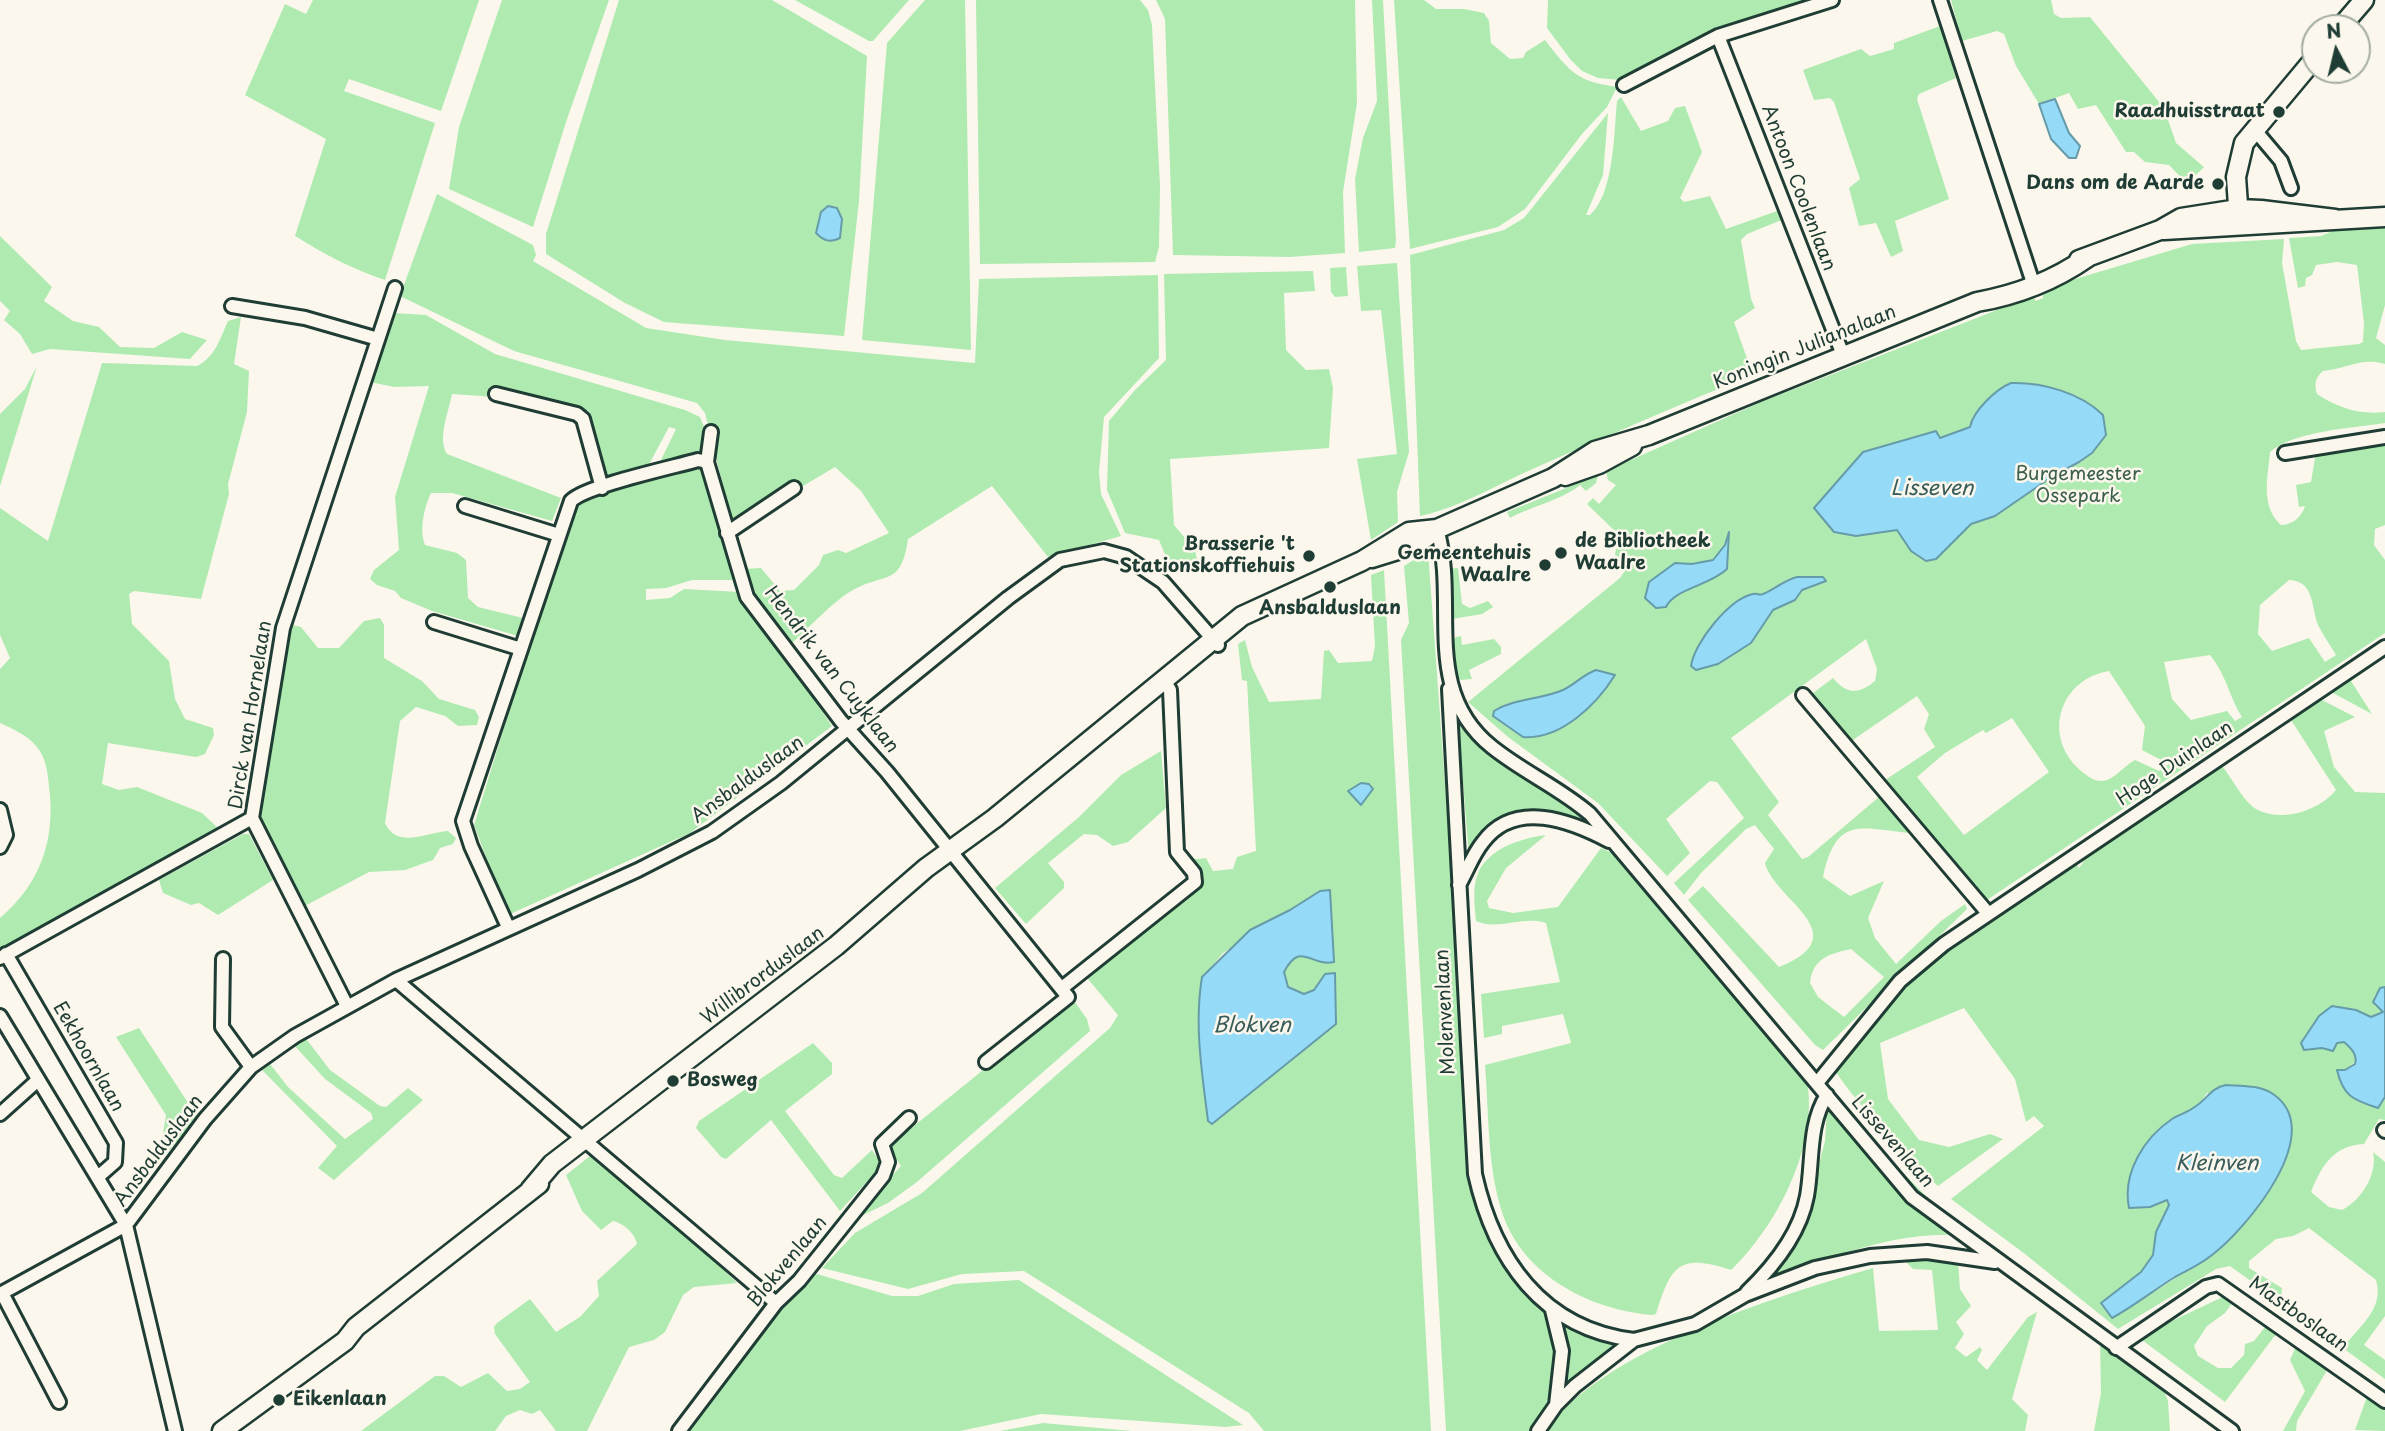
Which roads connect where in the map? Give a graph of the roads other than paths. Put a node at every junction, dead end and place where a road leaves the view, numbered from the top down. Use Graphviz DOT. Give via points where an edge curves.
graph roads {
  1 [pos="1832,0"];
  2 [pos="1940,0"];
  3 [pos="2364,0"];
  4 [pos="2352,14"];
  5 [pos="1718,36"];
  6 [pos="2301,74"];
  7 [pos="1623,85"];
  8 [pos="2254,129"];
  9 [pos="2291,188"];
  10 [pos="2385,217"];
  11 [pos="2239,218"];
  12 [pos="2031,281"];
  13 [pos="395,288"];
  14 [pos="232,306"];
  15 [pos="378,339"];
  16 [pos="1843,355"];
  17 [pos="496,394"];
  18 [pos="711,432"];
  19 [pos="2385,437"];
  20 [pos="2285,453"];
  21 [pos="707,462"];
  22 [pos="602,488"];
  23 [pos="794,488"];
  24 [pos="466,506"];
  25 [pos="1437,529"];
  26 [pos="727,533"];
  27 [pos="559,535"];
  28 [pos="434,622"];
  29 [pos="1215,642"];
  30 [pos="2385,647"];
  31 [pos="521,649"];
  32 [pos="1165,682"];
  33 [pos="1450,688"];
  34 [pos="1803,695"];
  35 [pos="850,729"];
  36 [pos="0,810"];
  37 [pos="252,818"];
  38 [pos="1613,842"];
  39 [pos="0,847"];
  40 [pos="951,853"];
  41 [pos="1459,885"];
  42 [pos="1987,912"];
  43 [pos="509,927"];
  44 [pos="3,956"];
  45 [pos="223,959"];
  46 [pos="396,980"];
  47 [pos="1062,988"];
  48 [pos="347,1006"];
  49 [pos="0,1016"];
  50 [pos="986,1062"];
  51 [pos="251,1068"];
  52 [pos="38,1080"];
  53 [pos="1817,1083"];
  54 [pos="1827,1095"];
  55 [pos="0,1114"];
  56 [pos="909,1118"];
  57 [pos="586,1143"];
  58 [pos="99,1176"];
  59 [pos="126,1225"];
  60 [pos="1996,1262"];
  61 [pos="1,1294"];
  62 [pos="1745,1295"];
  63 [pos="776,1303"];
  64 [pos="1552,1310"];
  65 [pos="1634,1340"];
  66 [pos="2116,1348"];
  67 [pos="2385,1401"];
  68 [pos="59,1402"];
  69 [pos="1556,1405"];
  70 [pos="231,1428"];
  71 [pos="175,1431"];
  72 [pos="679,1431"];
  73 [pos="1538,1431"];
  74 [pos="2232,1431"];
  1 -- 5 [label="street"];
  2 -- 12 [label="street"];
  3 -- 4 [label="main road"];
  5 -- 7 [label="street"];
  5 -- 16 [label="street, Antoon Coolenlaan"];
  6 -- 8 [label="main road"];
  8 -- 9 [label="street" via="2281,161"];
  8 -- 11 [label="main road" via="2238,159"];
  10 -- 11 [label="main road, Koningin Julianalaan"];
  11 -- 12 [label="main road, Koningin Julianalaan" via="2181,218 2088,257 2066,273"];
  12 -- 16 [label="main road, Koningin Julianalaan" via="2004,297 1977,302"];
  13 -- 15 [label="street, Dirck van Hornelaan"];
  14 -- 15 [label="street" via="305,318"];
  15 -- 37 [label="street, Dirck van Hornelaan" via="283,628"];
  16 -- 25 [label="main road, Koningin Julianalaan" via="1649,435 1599,464 1553,478"];
  17 -- 22 [label="street" via="583,419"];
  18 -- 21 [label="street"];
  19 -- 20 [label="street"];
  21 -- 22 [label="street" via="698,460"];
  21 -- 26 [label="street, Hendrik van Cuyklaan"];
  22 -- 27 [label="street" via="576,496"];
  23 -- 26 [label="street"];
  24 -- 27 [label="street"];
  25 -- 29 [label="main road, Willibrorduslaan" via="1409,532 1362,561 1242,616"];
  25 -- 33 [label="street, Lissevenlaan"];
  26 -- 35 [label="street, Hendrik van Cuyklaan" via="747,597"];
  27 -- 31 [label="street"];
  28 -- 31 [label="street"];
  29 -- 32 [label="main road, Willibrorduslaan"];
  29 -- 35 [label="street, Ansbalduslaan" via="1163,582 1126,557 1104,551 1076,556 1043,571"];
  30 -- 42 [label="street, Hoge Duinlaan"];
  31 -- 43 [label="street" via="463,821"];
  32 -- 40 [label="main road, Willibrorduslaan"];
  32 -- 47 [label="street" via="1170,690 1177,852 1194,873 1195,882"];
  33 -- 38 [label="street, Lissevenlaan" via="1467,719 1491,747 1565,792"];
  33 -- 41 [label="street, Molenvenlaan"];
  34 -- 42 [label="street"];
  35 -- 40 [label="street, Hendrik van Cuyklaan"];
  35 -- 43 [label="street, Ansbalduslaan" via="712,832"];
  36 -- 39 [label="street" via="6,835"];
  37 -- 44 [label="street"];
  37 -- 48 [label="street, Dirck van Hornelaan"];
  38 -- 41 [label="street, Lissevenlaan" via="1582,827 1543,817 1513,819 1484,840"];
  38 -- 53 [label="street, Lissevenlaan"];
  40 -- 47 [label="street, Hendrik van Cuyklaan"];
  40 -- 57 [label="main road, Willibrorduslaan" via="638,1097"];
  41 -- 64 [label="street, Molenvenlaan" via="1479,1195 1497,1245"];
  42 -- 53 [label="street, Hoge Duinlaan" via="1900,981"];
  43 -- 46 [label="street, Ansbalduslaan"];
  44 -- 58 [label="street, Eekhoornlaan" via="116,1143 115,1162"];
  45 -- 51 [label="street" via="222,1027"];
  46 -- 48 [label="street, Ansbalduslaan"];
  46 -- 57 [label="street"];
  47 -- 50 [label="street" via="1068,997"];
  48 -- 51 [label="street, Ansbalduslaan"];
  49 -- 52 [label="street"];
  51 -- 59 [label="street, Ansbalduslaan" via="205,1119"];
  52 -- 55 [label="street"];
  52 -- 58 [label="street"];
  53 -- 54 [label="street, Lissevenlaan"];
  54 -- 60 [label="street, Lissevenlaan" via="1912,1198"];
  54 -- 62 [label="street, Molenvenlaan" via="1817,1111 1806,1199 1797,1222 1787,1245"];
  56 -- 63 [label="street, Blokvenlaan" via="882,1144 888,1162 883,1176"];
  57 -- 63 [label="street"];
  57 -- 70 [label="main road, Willibrorduslaan" via="552,1164 530,1189 356,1327 345,1342"];
  58 -- 59 [label="street"];
  59 -- 61 [label="street"];
  59 -- 71 [label="street, Ansbalduslaan"];
  60 -- 62 [label="street, Molenvenlaan" via="1927,1252 1870,1256 1815,1268"];
  60 -- 66 [label="street, Lissevenlaan"];
  61 -- 68 [label="street"];
  62 -- 65 [label="street, Molenvenlaan" via="1695,1324"];
  63 -- 72 [label="street, Blokvenlaan"];
  64 -- 65 [label="street, Molenvenlaan" via="1598,1334"];
  64 -- 69 [label="street, Molenvenlaan" via="1562,1351"];
  65 -- 69 [label="street, Molenvenlaan"];
  66 -- 67 [label="street, Mastboslaan" via="2206,1287 2218,1284"];
  66 -- 74 [label="street, Lissevenlaan"];
  69 -- 73 [label="street, Molenvenlaan"];
}
